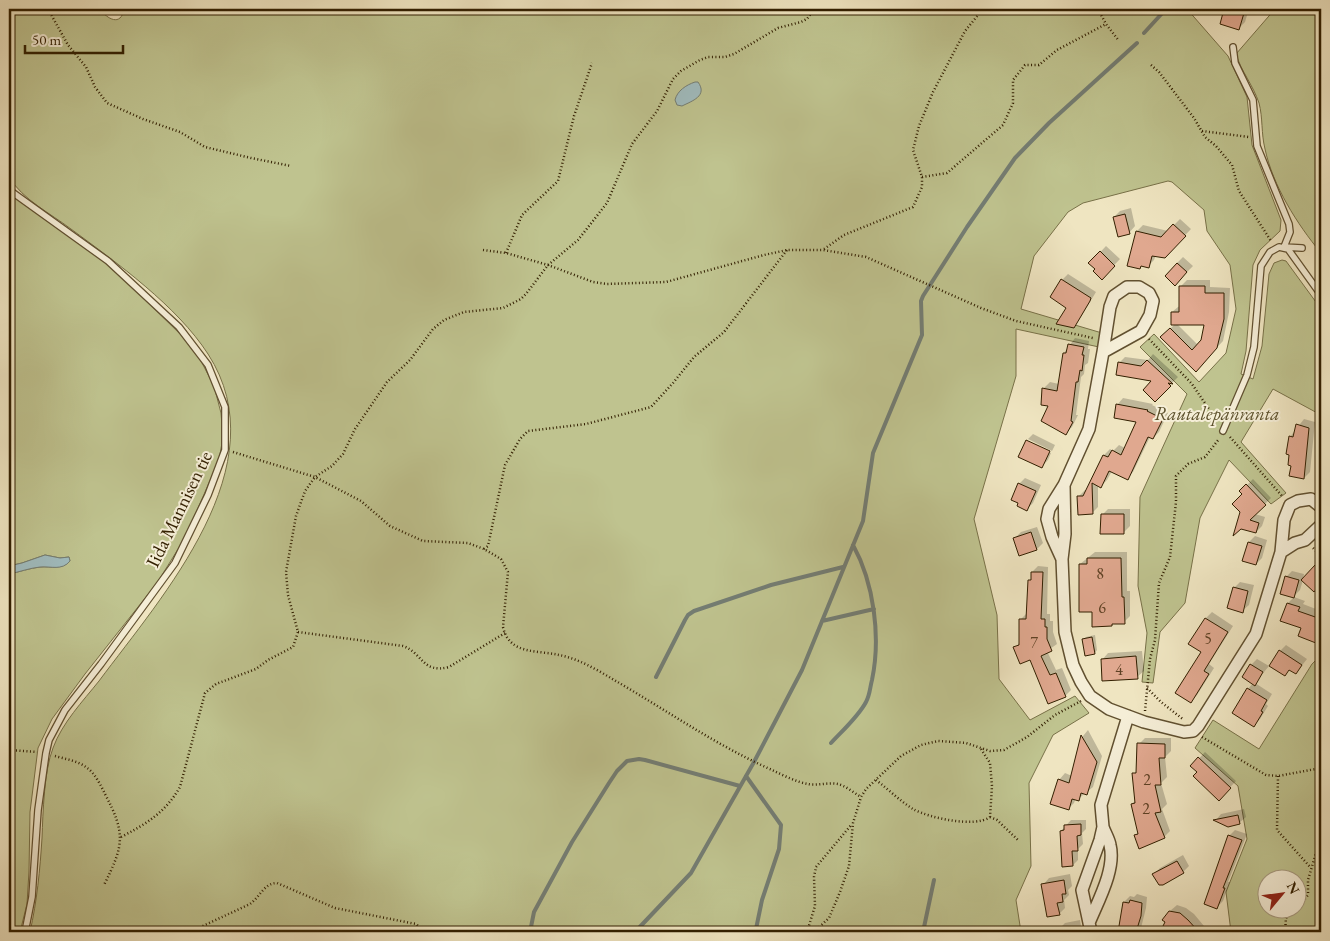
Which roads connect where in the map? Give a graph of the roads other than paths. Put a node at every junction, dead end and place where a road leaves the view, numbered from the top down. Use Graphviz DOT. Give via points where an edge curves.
graph roads {
  1 [pos="1233,47"];
  2 [pos="9,187"];
  3 [pos="1284,247"];
  4 [pos="1302,248"];
  5 [pos="1321,295"];
  6 [pos="1104,346"];
  7 [pos="1224,431"];
  8 [pos="1064,485"];
  9 [pos="1321,507"];
  10 [pos="1321,525"];
  11 [pos="1281,552"];
  12 [pos="1062,559"];
  13 [pos="1128,716"];
  14 [pos="1103,827"];
  15 [pos="1090,928"];
  16 [pos="25,932"];
  1 -- 3 [label="lane" via="1235,63 1253,100 1255,138 1265,170 1289,224 1290,232"];
  2 -- 16 [label="lane, Iida Mannisen tie" via="108,260 179,327 208,364 225,407 225,450 208,496 175,562 64,710 49,740 38,810 32,897"];
  3 -- 4 [label="lane"];
  3 -- 5 [label="lane"];
  3 -- 7 [label="lane" via="1275,249 1261,266 1254,346"];
  6 -- 6 [label="street" via="1141,331 1150,316 1153,301 1149,293 1139,287 1127,287 1114,296"];
  6 -- 8 [label="street" via="1089,429"];
  8 -- 12 [label="street"];
  8 -- 12 [label="street" via="1053,501 1047,519"];
  9 -- 11 [label="street" via="1311,499 1290,505 1284,520"];
  10 -- 11 [label="street" via="1305,540"];
  11 -- 13 [label="street" via="1256,634 1198,726 1193,731 1184,732"];
  12 -- 13 [label="street" via="1065,632 1077,674 1090,696"];
  13 -- 14 [label="street" via="1101,805"];
  14 -- 15 [label="street" via="1082,890"];
  14 -- 15 [label="street" via="1112,858"];
}
